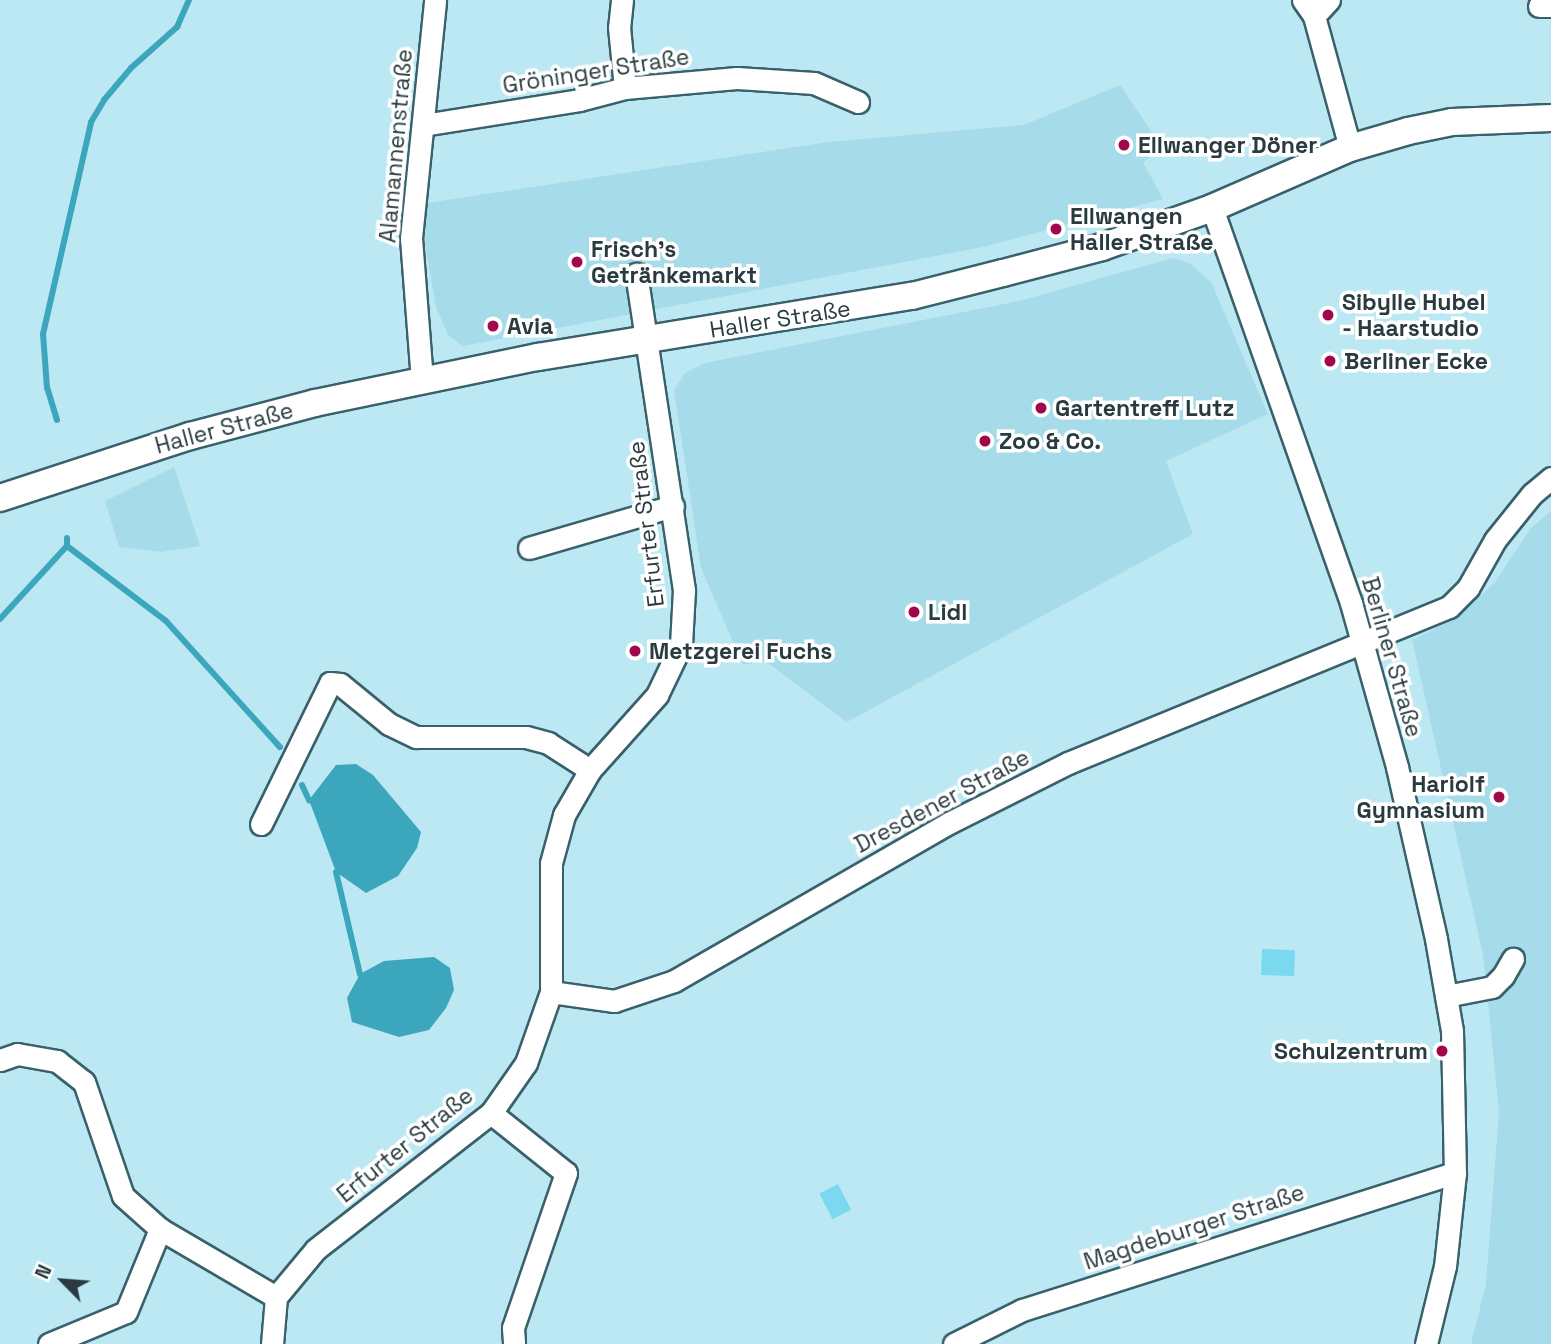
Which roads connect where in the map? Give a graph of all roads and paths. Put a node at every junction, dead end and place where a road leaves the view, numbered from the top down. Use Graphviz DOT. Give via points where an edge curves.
graph roads {
  1 [pos="435,0"];
  2 [pos="622,0"];
  3 [pos="1329,0"];
  4 [pos="1308,8"];
  5 [pos="625,88"];
  6 [pos="858,102"];
  7 [pos="1551,118"];
  8 [pos="423,125"];
  9 [pos="1350,148"];
  10 [pos="1212,208"];
  11 [pos="636,274"];
  12 [pos="647,341"];
  13 [pos="422,381"];
  14 [pos="1551,478"];
  15 [pos="0,498"];
  16 [pos="673,506"];
  17 [pos="529,548"];
  18 [pos="1362,641"];
  19 [pos="590,770"];
  20 [pos="261,824"];
  21 [pos="1513,959"];
  22 [pos="551,992"];
  23 [pos="1446,996"];
  24 [pos="0,1060"];
  25 [pos="491,1113"];
  26 [pos="1455,1173"];
  27 [pos="160,1229"];
  28 [pos="276,1297"];
  29 [pos="49,1344"];
  30 [pos="272,1344"];
  31 [pos="514,1344"];
  32 [pos="954,1344"];
  33 [pos="1426,1344"];
  1 -- 8 [label="street, Alamannenstraße"];
  2 -- 5 [label="street" via="618,27"];
  3 -- 4 [label="street"];
  4 -- 9 [label="street"];
  5 -- 6 [label="street, Gröninger Straße" via="750,79 814,83"];
  5 -- 8 [label="street, Gröninger Straße" via="579,100"];
  7 -- 9 [label="main road, Haller Straße" via="1452,122"];
  8 -- 13 [label="street, Alamannenstraße" via="411,237"];
  9 -- 10 [label="main road, Haller Straße"];
  10 -- 12 [label="main road, Haller Straße" via="1102,247 912,296"];
  10 -- 18 [label="street, Berliner Straße"];
  11 -- 12 [label="street, Erfurter Straße"];
  12 -- 13 [label="main road, Haller Straße"];
  12 -- 16 [label="street, Erfurter Straße"];
  13 -- 15 [label="main road, Haller Straße" via="190,436"];
  14 -- 18 [label="street, Dresdener Straße" via="1495,540 1468,588 1449,607"];
  16 -- 17 [label="street"];
  16 -- 19 [label="street, Erfurter Straße" via="684,590 681,645 657,695"];
  18 -- 22 [label="street, Dresdener Straße" via="1068,763 949,823 674,981 614,1001"];
  18 -- 23 [label="street, Berliner Straße" via="1396,767"];
  19 -- 20 [label="street" via="548,743 526,737 416,737 389,724 340,684 330,683"];
  19 -- 22 [label="street, Erfurter Straße" via="564,815 551,863"];
  21 -- 23 [label="street" via="1492,986"];
  22 -- 25 [label="street, Erfurter Straße" via="526,1063"];
  23 -- 26 [label="street, Berliner Straße" via="1452,1031"];
  24 -- 27 [label="street" via="17,1054 57,1061 84,1082 123,1196"];
  25 -- 28 [label="street, Erfurter Straße" via="316,1249"];
  25 -- 31 [label="street" via="566,1173 513,1328"];
  26 -- 32 [label="street, Magdeburger Straße" via="1022,1310"];
  26 -- 33 [label="street, Berliner Straße" via="1445,1266"];
  27 -- 28 [label="street"];
  27 -- 29 [label="street" via="126,1312"];
  28 -- 30 [label="street"];
}
